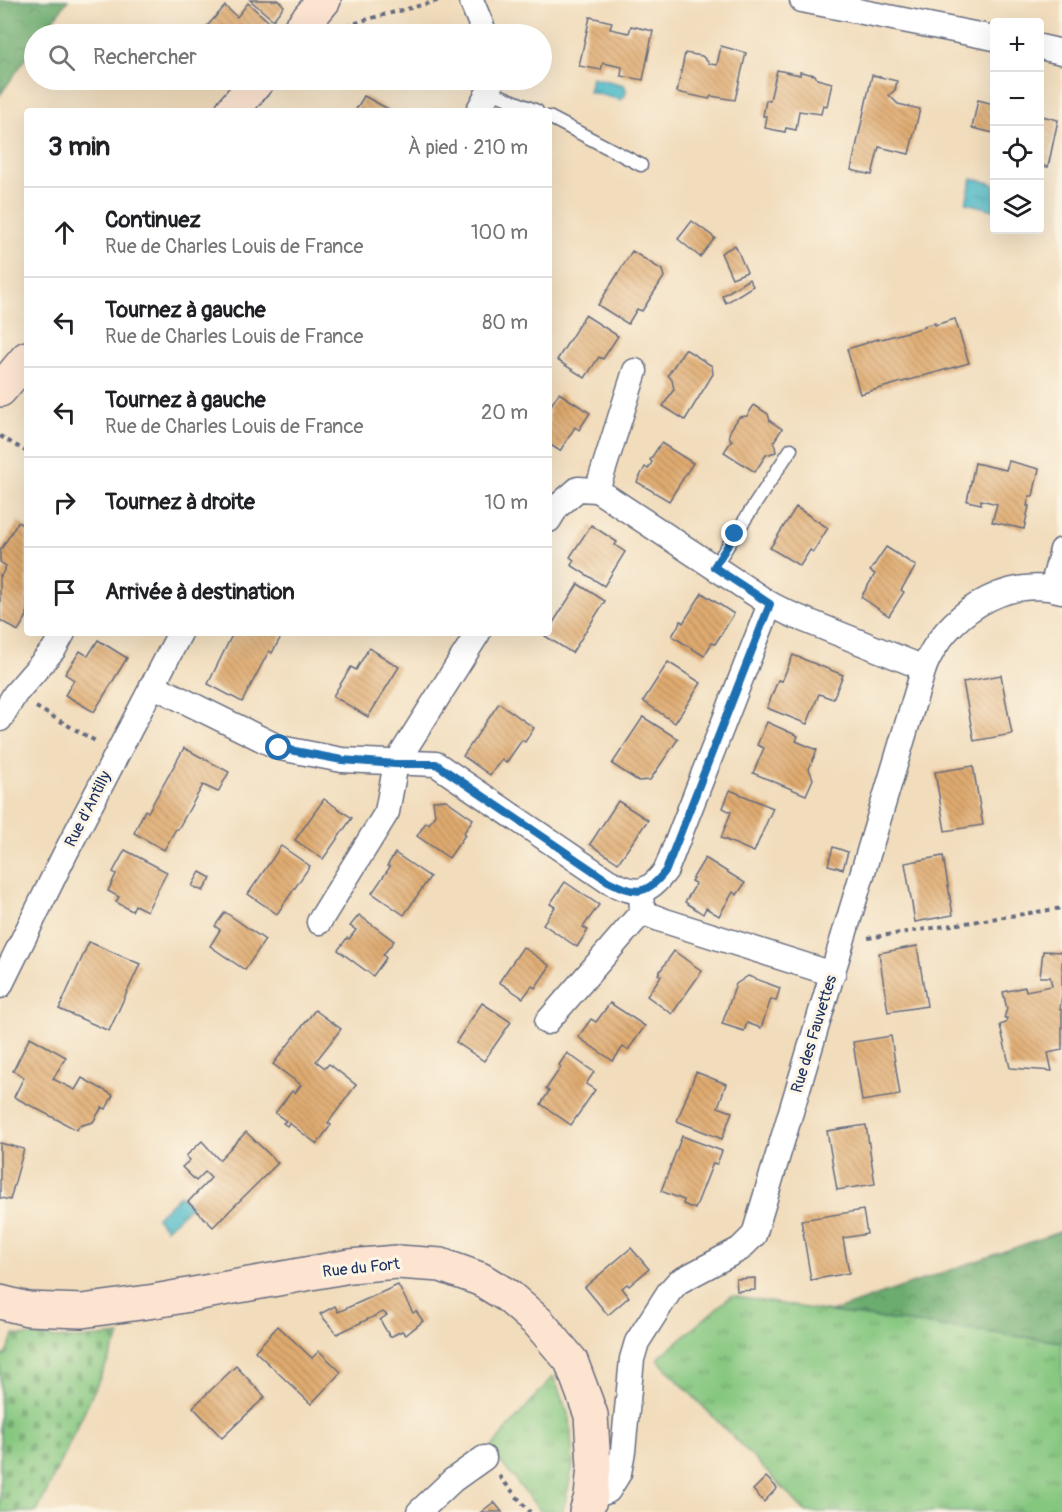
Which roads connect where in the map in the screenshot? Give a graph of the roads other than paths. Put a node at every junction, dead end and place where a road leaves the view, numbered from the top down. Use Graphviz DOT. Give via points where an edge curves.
graph roads {
  1 [pos="324,0"];
  2 [pos="471,0"];
  3 [pos="802,0"];
  4 [pos="304,24"];
  5 [pos="481,24"];
  6 [pos="990,37"];
  7 [pos="1044,48"];
  8 [pos="1062,52"];
  9 [pos="250,90"];
  10 [pos="486,94"];
  11 [pos="235,108"];
  12 [pos="528,108"];
  13 [pos="552,119"];
  14 [pos="640,165"];
  15 [pos="24,362"];
  16 [pos="635,371"];
  17 [pos="0,390"];
  18 [pos="791,449"];
  19 [pos="597,490"];
  20 [pos="552,515"];
  21 [pos="1062,550"];
  22 [pos="714,567"];
  23 [pos="1057,589"];
  24 [pos="770,604"];
  25 [pos="61,636"];
  26 [pos="178,636"];
  27 [pos="476,636"];
  28 [pos="924,668"];
  29 [pos="152,685"];
  30 [pos="0,719"];
  31 [pos="396,764"];
  32 [pos="641,901"];
  33 [pos="319,922"];
  34 [pos="832,974"];
  35 [pos="0,986"];
  36 [pos="547,1022"];
  37 [pos="0,1302"];
  38 [pos="484,1458"];
  39 [pos="589,1504"];
  40 [pos="419,1512"];
  1 -- 4 [label="main road"];
  2 -- 5 [label="street"];
  3 -- 6 [label="street"];
  7 -- 8 [label="street"];
  9 -- 11 [label="main road"];
  10 -- 12 [label="lane"];
  13 -- 14 [label="lane"];
  15 -- 17 [label="main road"];
  16 -- 19 [label="street"];
  18 -- 22 [label="lane"];
  19 -- 20 [label="street" via="578,489"];
  19 -- 22 [label="street"];
  21 -- 23 [label="street, Rue des Fauvettes"];
  22 -- 24 [label="street"];
  23 -- 28 [label="street, Rue des Fauvettes" via="1016,588 979,603 949,627 929,654"];
  24 -- 28 [label="street"];
  24 -- 32 [label="street" via="666,870"];
  25 -- 30 [label="street"];
  26 -- 29 [label="street, Rue d'Antilly"];
  27 -- 31 [label="street"];
  28 -- 34 [label="street, Rue des Fauvettes"];
  29 -- 31 [label="street" via="279,748 342,760"];
  29 -- 35 [label="street, Rue d'Antilly"];
  31 -- 32 [label="street" via="436,764"];
  31 -- 33 [label="street" via="387,812"];
  32 -- 34 [label="street" via="662,920"];
  32 -- 36 [label="street"];
  34 -- 39 [label="street, Rue des Fauvettes" via="754,1235 740,1249 678,1282 637,1342 619,1473 608,1491"];
  37 -- 39 [label="main road, Rue du Fort" via="28,1309 82,1311 350,1266 397,1262 441,1265 480,1279 508,1296 539,1323 572,1361 591,1415 594,1467"];
  38 -- 40 [label="street"];
}
